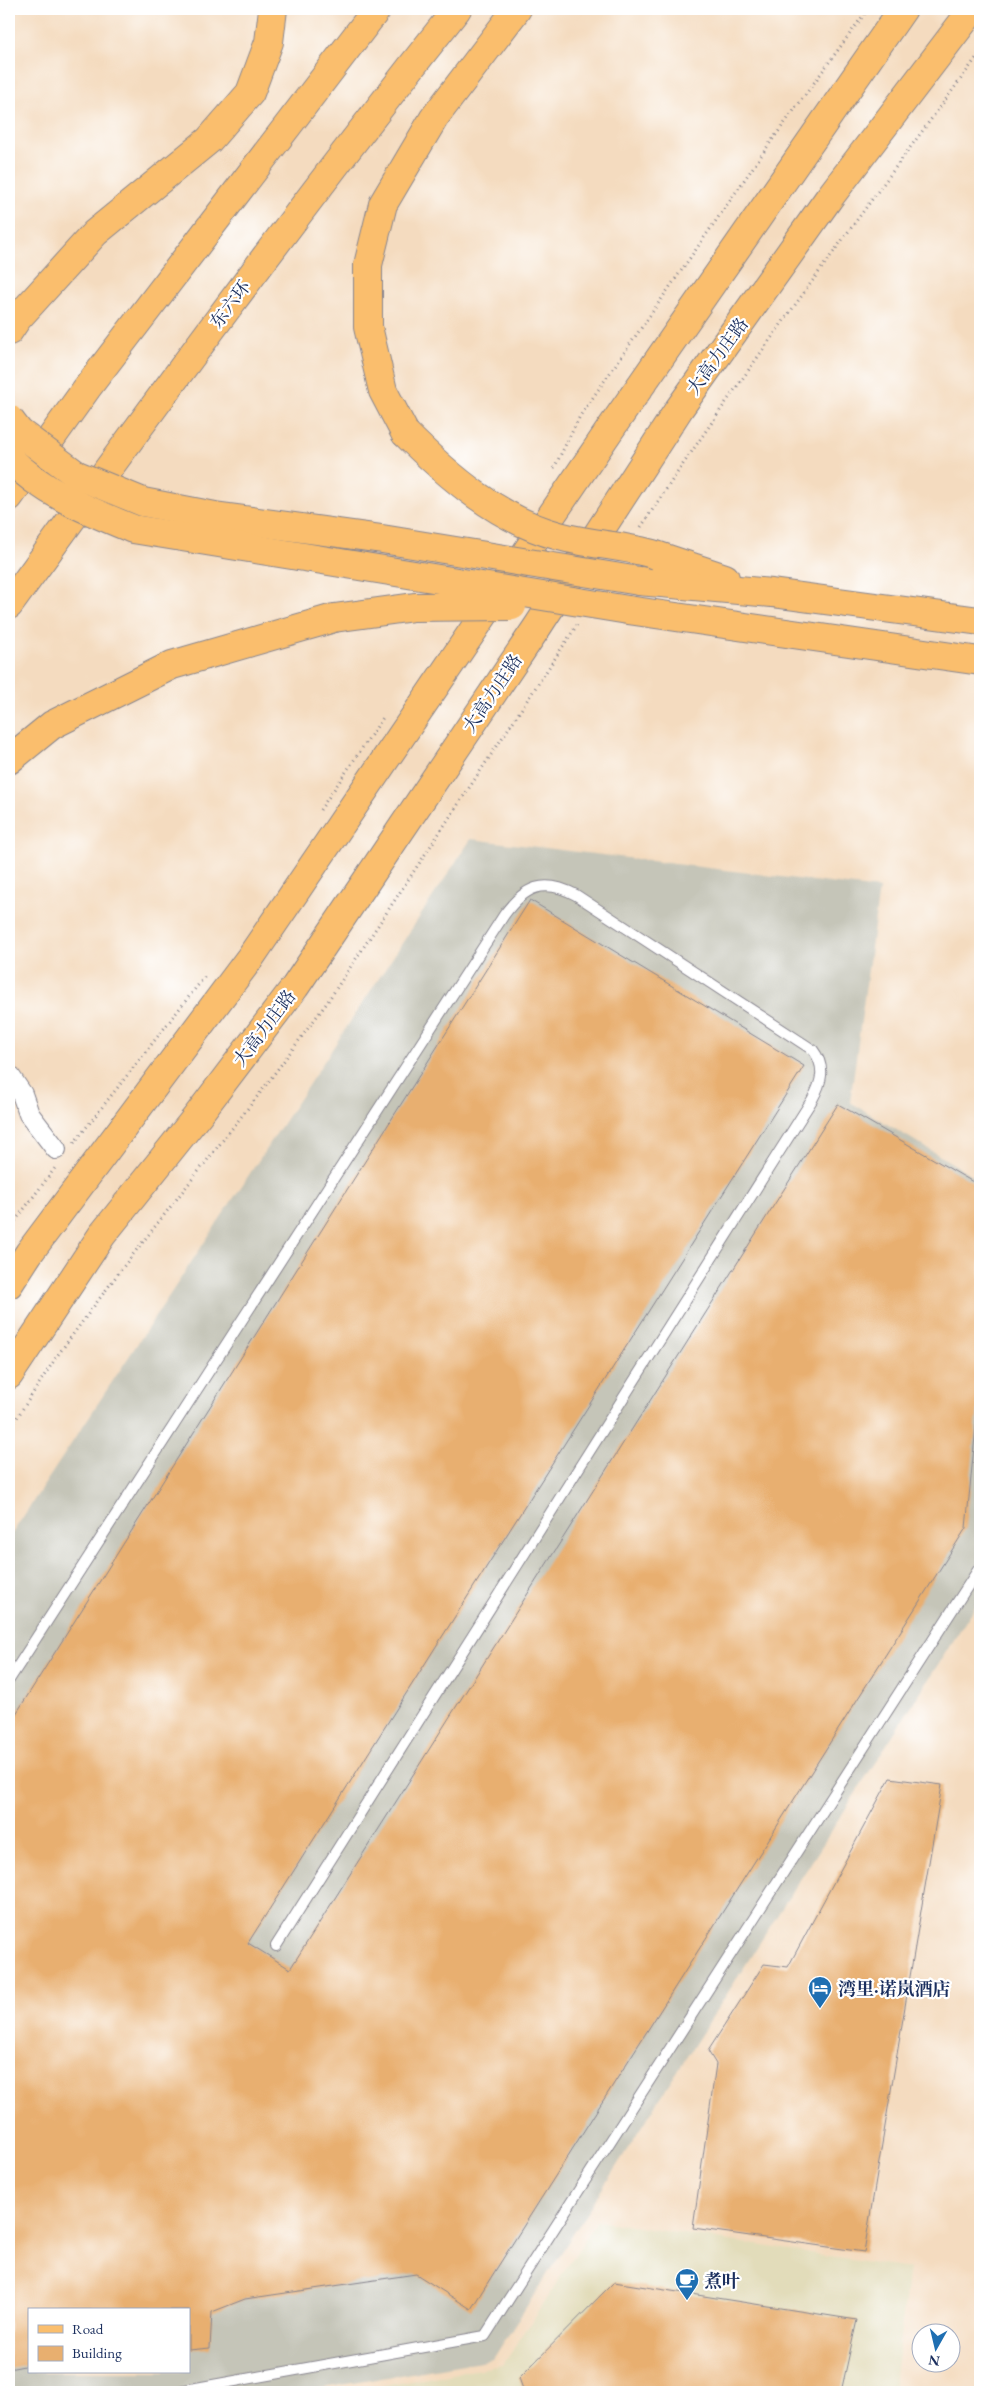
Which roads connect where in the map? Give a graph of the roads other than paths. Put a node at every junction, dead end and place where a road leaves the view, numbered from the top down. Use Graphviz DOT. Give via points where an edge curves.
graph roads {
  1 [pos="274,9"];
  2 [pos="377,9"];
  3 [pos="458,9"];
  4 [pos="517,9"];
  5 [pos="903,9"];
  6 [pos="973,9"];
  7 [pos="9,331"];
  8 [pos="9,419"];
  9 [pos="9,458"];
  10 [pos="9,497"];
  11 [pos="772,593"];
  12 [pos="9,604"];
  13 [pos="628,610"];
  14 [pos="980,621"];
  15 [pos="980,661"];
  16 [pos="9,760"];
  17 [pos="9,1075"];
  18 [pos="56,1150"];
  19 [pos="9,1284"];
  20 [pos="9,1375"];
  21 [pos="980,1567"];
  22 [pos="9,1680"];
  23 [pos="276,1946"];
  24 [pos="174,2392"];
  1 -- 7 [label="main road" via="269,42 250,93 209,140 96,233"];
  2 -- 10 [label="main road" via="87,388"];
  3 -- 12 [label="main road, 东六环" via="368,122"];
  4 -- 11 [label="main road, bridge" via="434,118 383,204 368,265 368,327 383,391 405,433 441,469 512,518 559,536 636,549"];
  5 -- 19 [label="main road" via="609,431 250,958"];
  6 -- 20 [label="main road, 大高力庄路" via="835,190 679,408 538,626 295,987 102,1235"];
  8 -- 11 [label="main road, bridge" via="18,432 77,475 143,502 215,516 382,539 639,581"];
  9 -- 13 [label="main road, bridge" via="75,505 133,529"];
  11 -- 14 [label="main road"];
  13 -- 15 [label="main road"];
  13 -- 16 [label="main road, bridge" via="464,605 414,607 334,618 172,665 52,725"];
  17 -- 18 [label="street" via="22,1094 29,1114"];
  21 -- 24 [label="lane" via="485,2336"];
  22 -- 23 [label="lane" via="504,915 519,897 542,886 556,886 576,894 813,1050 823,1072 812,1100"];
}
